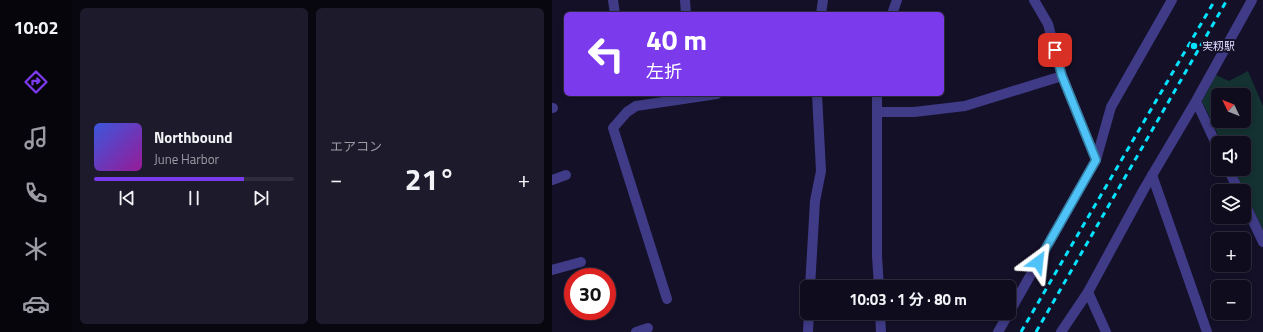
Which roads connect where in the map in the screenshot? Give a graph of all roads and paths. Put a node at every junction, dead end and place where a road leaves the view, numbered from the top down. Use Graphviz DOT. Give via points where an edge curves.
graph roads {
  1 [pos="613,0"];
  2 [pos="685,0"];
  3 [pos="823,0"];
  4 [pos="897,0"];
  5 [pos="1034,0"];
  6 [pos="1172,0"];
  7 [pos="1252,0"];
  8 [pos="615,12"];
  9 [pos="686,12"];
  10 [pos="821,12"];
  11 [pos="893,12"];
  12 [pos="1062,76"];
  13 [pos="704,96"];
  14 [pos="817,96"];
  15 [pos="877,96"];
  16 [pos="1196,101"];
  17 [pos="878,112"];
  18 [pos="1212,136"];
  19 [pos="1096,160"];
  20 [pos="566,175"];
  21 [pos="1152,175"];
  22 [pos="552,180"];
  23 [pos="1251,217"];
  24 [pos="1263,242"];
  25 [pos="581,262"];
  26 [pos="552,270"];
  27 [pos="810,280"];
  28 [pos="879,280"];
  29 [pos="1088,292"];
  30 [pos="667,299"];
  31 [pos="1016,301"];
  32 [pos="809,320"];
  33 [pos="880,320"];
  34 [pos="1005,320"];
  35 [pos="648,328"];
  36 [pos="879,331"];
  37 [pos="636,332"];
  38 [pos="808,332"];
  39 [pos="998,332"];
  40 [pos="1061,332"];
  41 [pos="1106,332"];
  42 [pos="1206,332"];
  1 -- 8 [label="street"];
  2 -- 9 [label="street"];
  3 -- 10 [label="street"];
  4 -- 11 [label="street"];
  5 -- 12 [label="street" via="1048,24"];
  6 -- 19 [label="street" via="1111,107"];
  7 -- 16 [label="street"];
  12 -- 17 [label="street" via="965,106 914,112"];
  12 -- 19 [label="street"];
  13 -- 30 [label="street" via="636,106 613,128"];
  14 -- 27 [label="street" via="821,171 815,201"];
  15 -- 17 [label="street"];
  16 -- 18 [label="street"];
  16 -- 21 [label="street"];
  17 -- 28 [label="street"];
  19 -- 31 [label="street"];
  20 -- 22 [label="street"];
  21 -- 29 [label="street"];
  21 -- 42 [label="street"];
  23 -- 24 [label="street"];
  25 -- 26 [label="street"];
  29 -- 40 [label="street"];
  29 -- 41 [label="street"];
  32 -- 38 [label="street"];
  33 -- 36 [label="street"];
  34 -- 39 [label="street"];
  35 -- 37 [label="street"];
}
